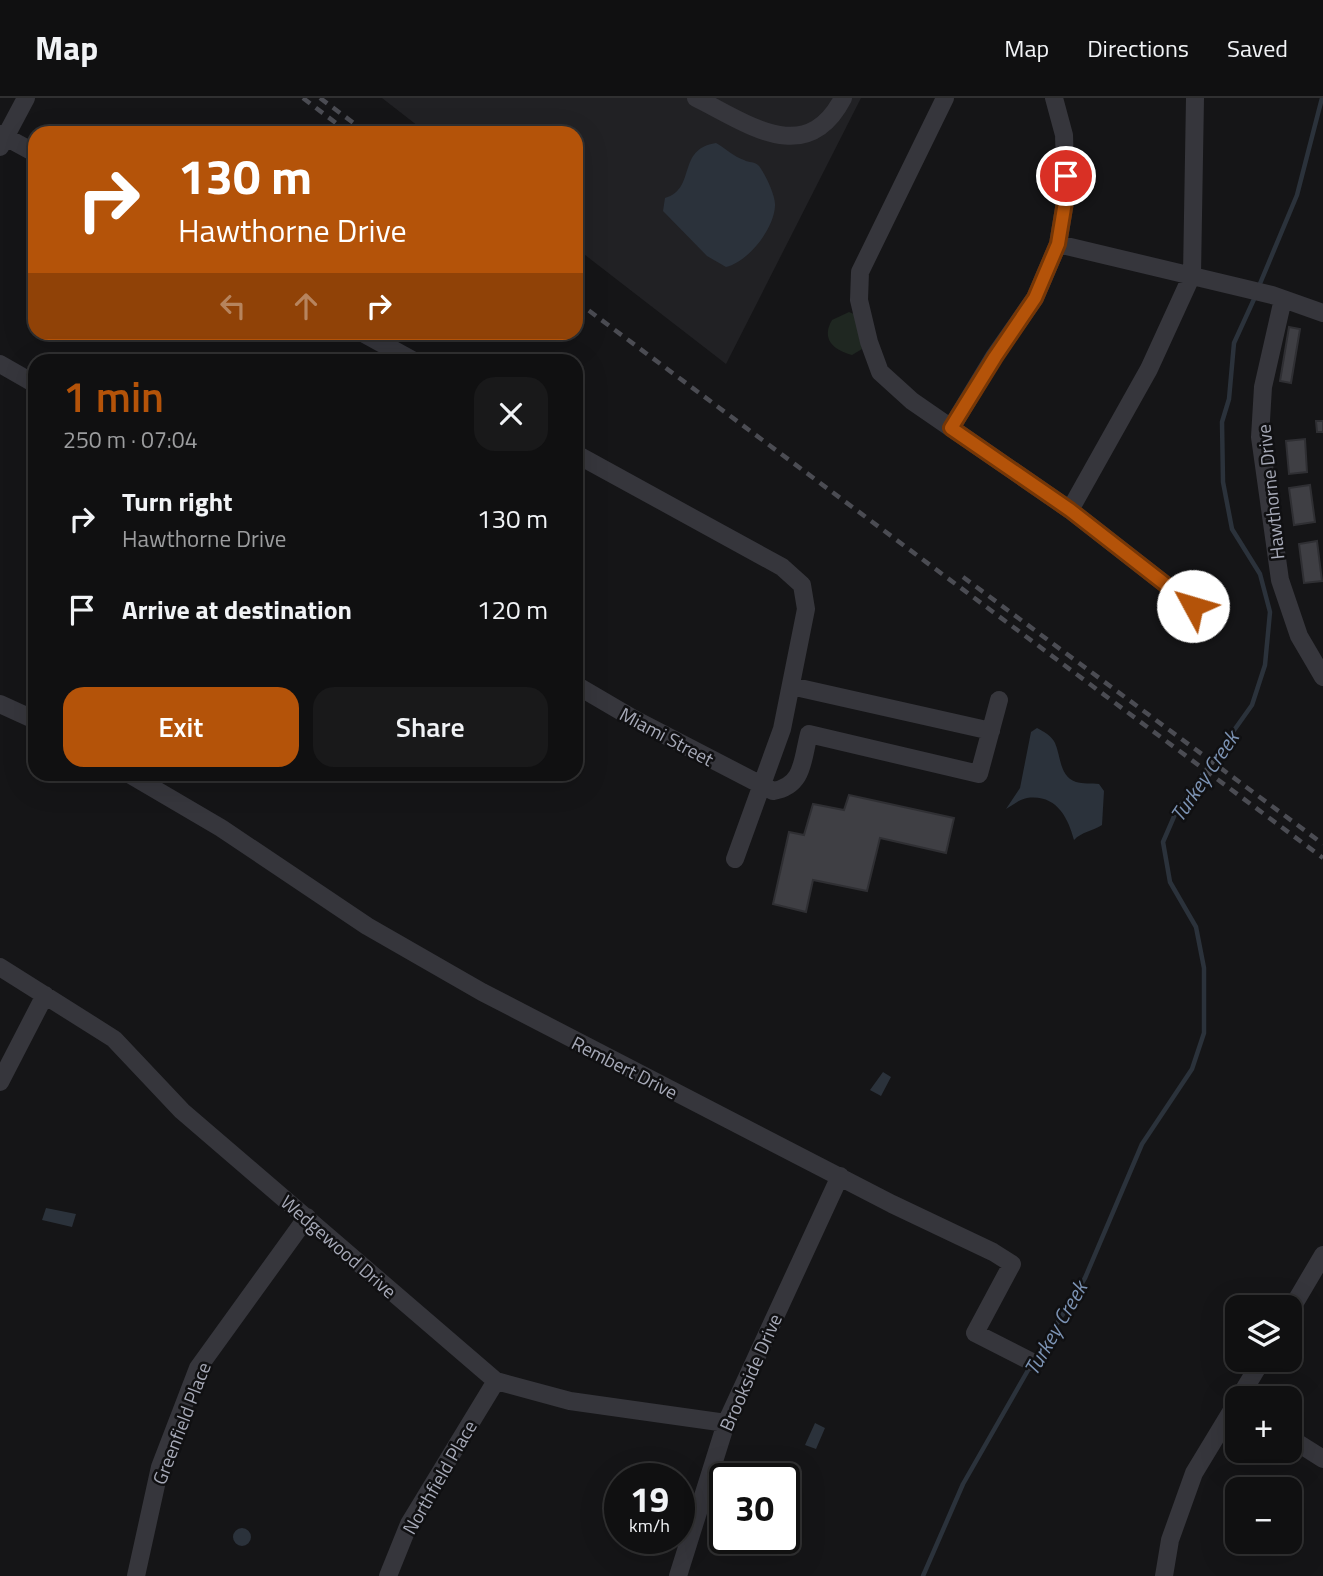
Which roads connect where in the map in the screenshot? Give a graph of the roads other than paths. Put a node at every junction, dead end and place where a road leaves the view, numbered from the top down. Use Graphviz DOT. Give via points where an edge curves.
graph roads {
  1 [pos="26,98"];
  2 [pos="696,98"];
  3 [pos="843,98"];
  4 [pos="945,98"];
  5 [pos="1054,98"];
  6 [pos="1195,98"];
  7 [pos="2,139"];
  8 [pos="28,150"];
  9 [pos="1058,244"];
  10 [pos="1192,275"];
  11 [pos="1278,297"];
  12 [pos="1323,313"];
  13 [pos="376,340"];
  14 [pos="401,354"];
  15 [pos="0,364"];
  16 [pos="28,380"];
  17 [pos="951,428"];
  18 [pos="583,458"];
  19 [pos="1070,510"];
  20 [pos="1193,606"];
  21 [pos="1323,677"];
  22 [pos="792,686"];
  23 [pos="583,689"];
  24 [pos="999,700"];
  25 [pos="0,704"];
  26 [pos="28,717"];
  27 [pos="782,729"];
  28 [pos="991,731"];
  29 [pos="809,734"];
  30 [pos="141,781"];
  31 [pos="760,785"];
  32 [pos="735,859"];
  33 [pos="0,967"];
  34 [pos="46,995"];
  35 [pos="0,1082"];
  36 [pos="840,1176"];
  37 [pos="307,1217"];
  38 [pos="1323,1255"];
  39 [pos="1299,1295"];
  40 [pos="1032,1362"];
  41 [pos="496,1381"];
  42 [pos="726,1423"];
  43 [pos="1225,1423"];
  44 [pos="1302,1446"];
  45 [pos="1323,1459"];
  46 [pos="136,1576"];
  47 [pos="388,1576"];
  48 [pos="678,1576"];
  49 [pos="1164,1576"];
  1 -- 7 [label="street"];
  2 -- 3 [label="street" via="768,133 789,137 827,120"];
  4 -- 17 [label="street" via="860,272 859,300 880,372"];
  5 -- 9 [label="street" via="1065,135 1066,196"];
  6 -- 10 [label="street"];
  7 -- 8 [label="street"];
  9 -- 10 [label="street"];
  9 -- 17 [label="street" via="1035,298"];
  10 -- 11 [label="street"];
  10 -- 19 [label="street" via="1149,369"];
  11 -- 12 [label="street"];
  11 -- 21 [label="street, Hawthorne Drive" via="1262,387 1260,437 1280,580 1299,636"];
  13 -- 14 [label="street"];
  15 -- 16 [label="street"];
  17 -- 19 [label="street"];
  18 -- 22 [label="street" via="782,567 802,585 806,609"];
  19 -- 20 [label="street"];
  22 -- 27 [label="street"];
  22 -- 28 [label="street"];
  23 -- 31 [label="street, Miami Street"];
  24 -- 28 [label="street"];
  25 -- 26 [label="street"];
  27 -- 29 [label="street"];
  27 -- 31 [label="street"];
  28 -- 29 [label="street" via="979,774"];
  29 -- 31 [label="street" via="797,780 773,792"];
  30 -- 36 [label="street, Rembert Drive" via="368,926 482,992"];
  31 -- 32 [label="street"];
  33 -- 34 [label="street, Wedgewood Drive"];
  34 -- 35 [label="street"];
  34 -- 37 [label="street, Wedgewood Drive" via="114,1039 182,1111"];
  36 -- 40 [label="street, Rembert Drive" via="1012,1264 975,1333"];
  36 -- 42 [label="street, Brookside Drive"];
  37 -- 41 [label="street, Wedgewood Drive"];
  37 -- 46 [label="street, Greenfield Place" via="198,1368 160,1467"];
  38 -- 39 [label="street"];
  41 -- 42 [label="street, Wedgewood Drive" via="569,1401"];
  41 -- 47 [label="street, Northfield Place" via="409,1524"];
  42 -- 48 [label="street, Brookside Drive"];
  43 -- 49 [label="street" via="1194,1473 1170,1540"];
  44 -- 45 [label="street"];
}
